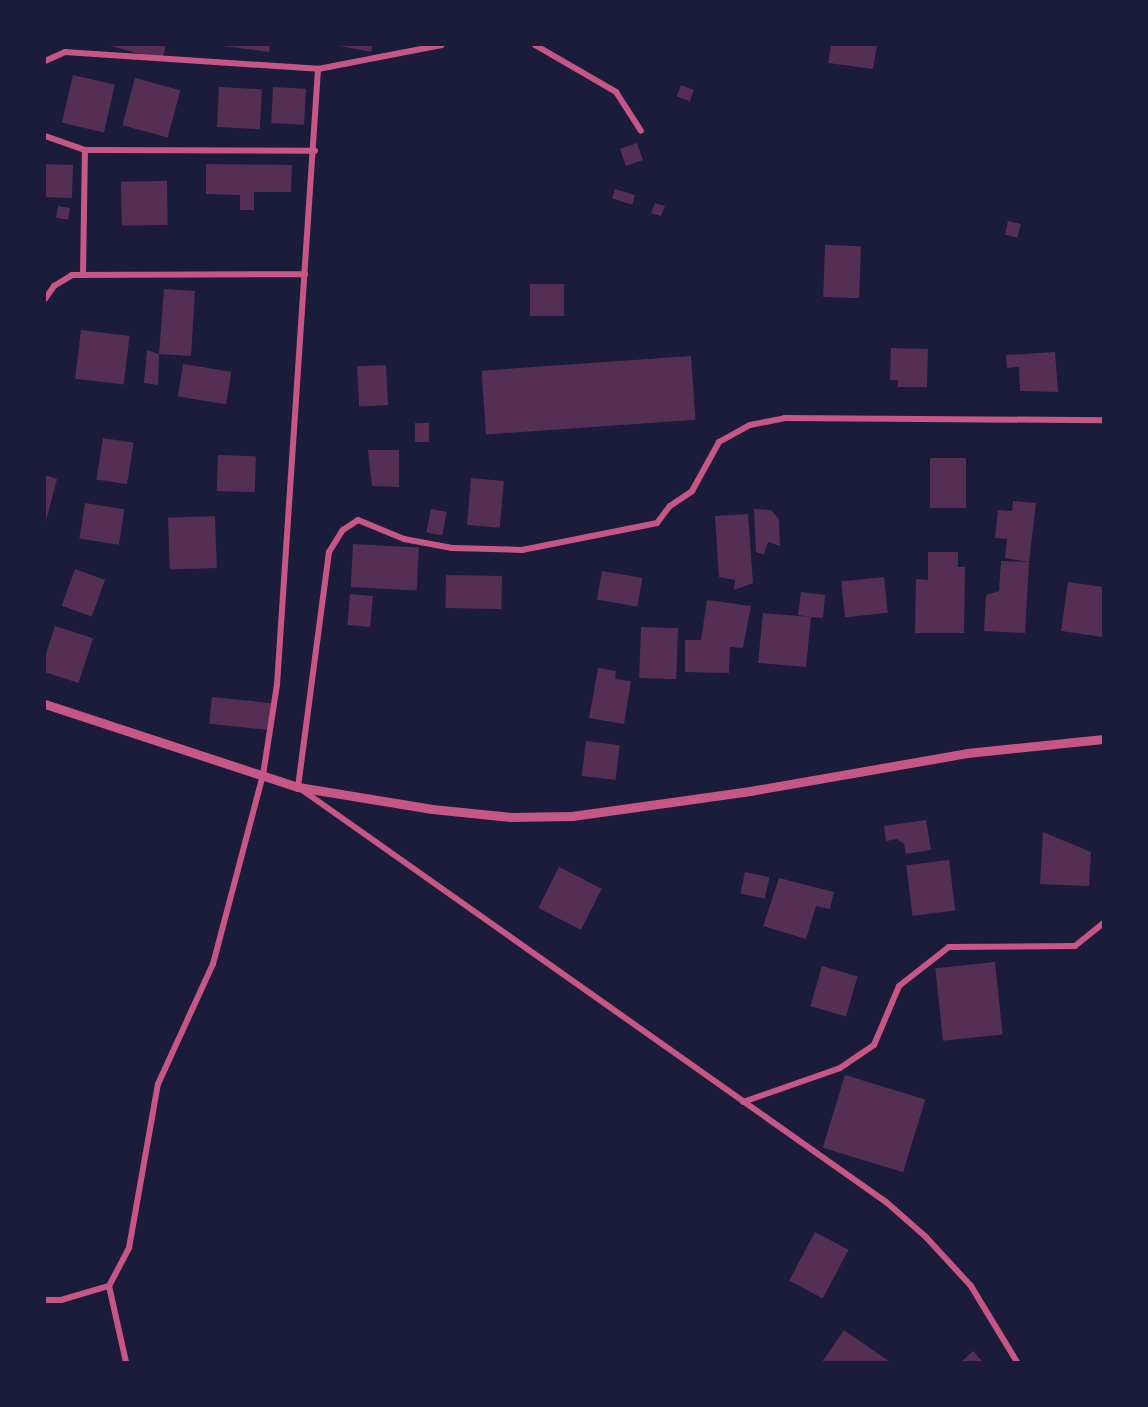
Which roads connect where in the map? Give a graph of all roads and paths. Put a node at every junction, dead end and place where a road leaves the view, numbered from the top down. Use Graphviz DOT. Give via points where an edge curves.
graph roads {
  1 [pos="442,45"];
  2 [pos="535,45"];
  3 [pos="65,49"];
  4 [pos="45,61"];
  5 [pos="318,69"];
  6 [pos="641,131"];
  7 [pos="45,136"];
  8 [pos="85,150"];
  9 [pos="315,152"];
  10 [pos="83,274"];
  11 [pos="306,274"];
  12 [pos="45,299"];
  13 [pos="1103,420"];
  14 [pos="45,704"];
  15 [pos="1103,739"];
  16 [pos="263,775"];
  17 [pos="298,787"];
  18 [pos="1103,923"];
  19 [pos="743,1102"];
  20 [pos="109,1286"];
  21 [pos="45,1300"];
  22 [pos="126,1362"];
  23 [pos="1017,1362"];
  1 -- 5 [label="street"];
  2 -- 6 [label="street" via="616,92"];
  3 -- 4 [label="street"];
  3 -- 5 [label="street"];
  5 -- 9 [label="street"];
  7 -- 8 [label="street"];
  8 -- 9 [label="street"];
  8 -- 10 [label="street"];
  9 -- 11 [label="street"];
  10 -- 11 [label="street"];
  10 -- 12 [label="street" via="64,278"];
  11 -- 16 [label="street" via="277,685"];
  13 -- 17 [label="street" via="868,417 785,418 750,424 719,442 692,491 670,506 657,523 522,550 452,548 404,539 358,520 343,530 329,552"];
  14 -- 16 [label="street"];
  15 -- 17 [label="street" via="967,753 750,791 572,816 511,817 432,809"];
  16 -- 17 [label="street"];
  16 -- 20 [label="street" via="213,964 158,1084 129,1248"];
  17 -- 19 [label="street"];
  18 -- 19 [label="street" via="1075,946 949,947 899,986 874,1045 840,1068"];
  19 -- 23 [label="street" via="886,1202 926,1237 971,1286"];
  20 -- 21 [label="street" via="61,1300"];
  20 -- 22 [label="street"];
}
